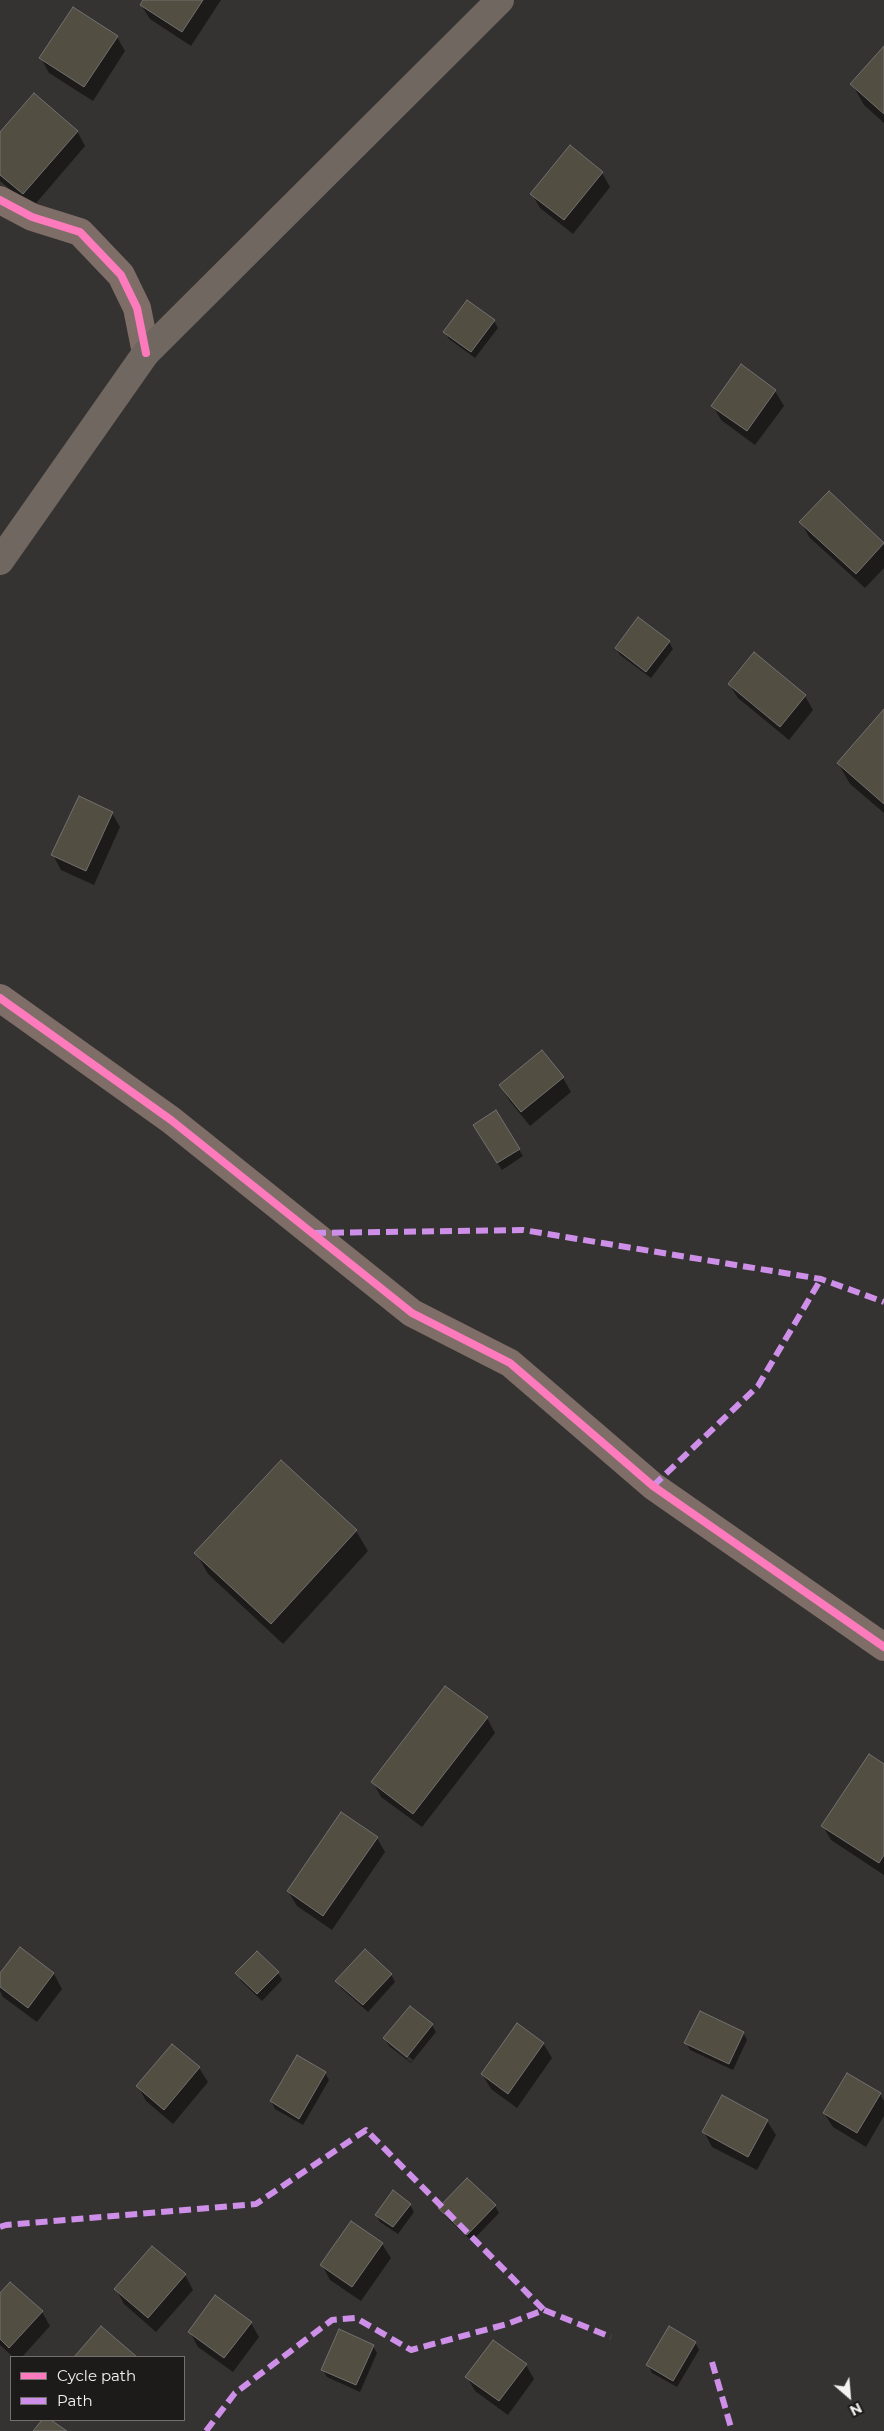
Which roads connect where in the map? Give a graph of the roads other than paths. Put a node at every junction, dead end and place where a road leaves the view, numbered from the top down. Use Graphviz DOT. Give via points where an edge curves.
graph roads {
  1 [pos="500,0"];
  2 [pos="0,200"];
  3 [pos="146,353"];
  4 [pos="0,561"];
  5 [pos="4,1003"];
  6 [pos="884,1647"];
  1 -- 3 [label="main road"];
  2 -- 3 [label="street" via="32,217 80,232 121,275 138,308"];
  3 -- 4 [label="main road"];
  5 -- 6 [label="street" via="171,1120 412,1313 510,1364 653,1486"];
}
